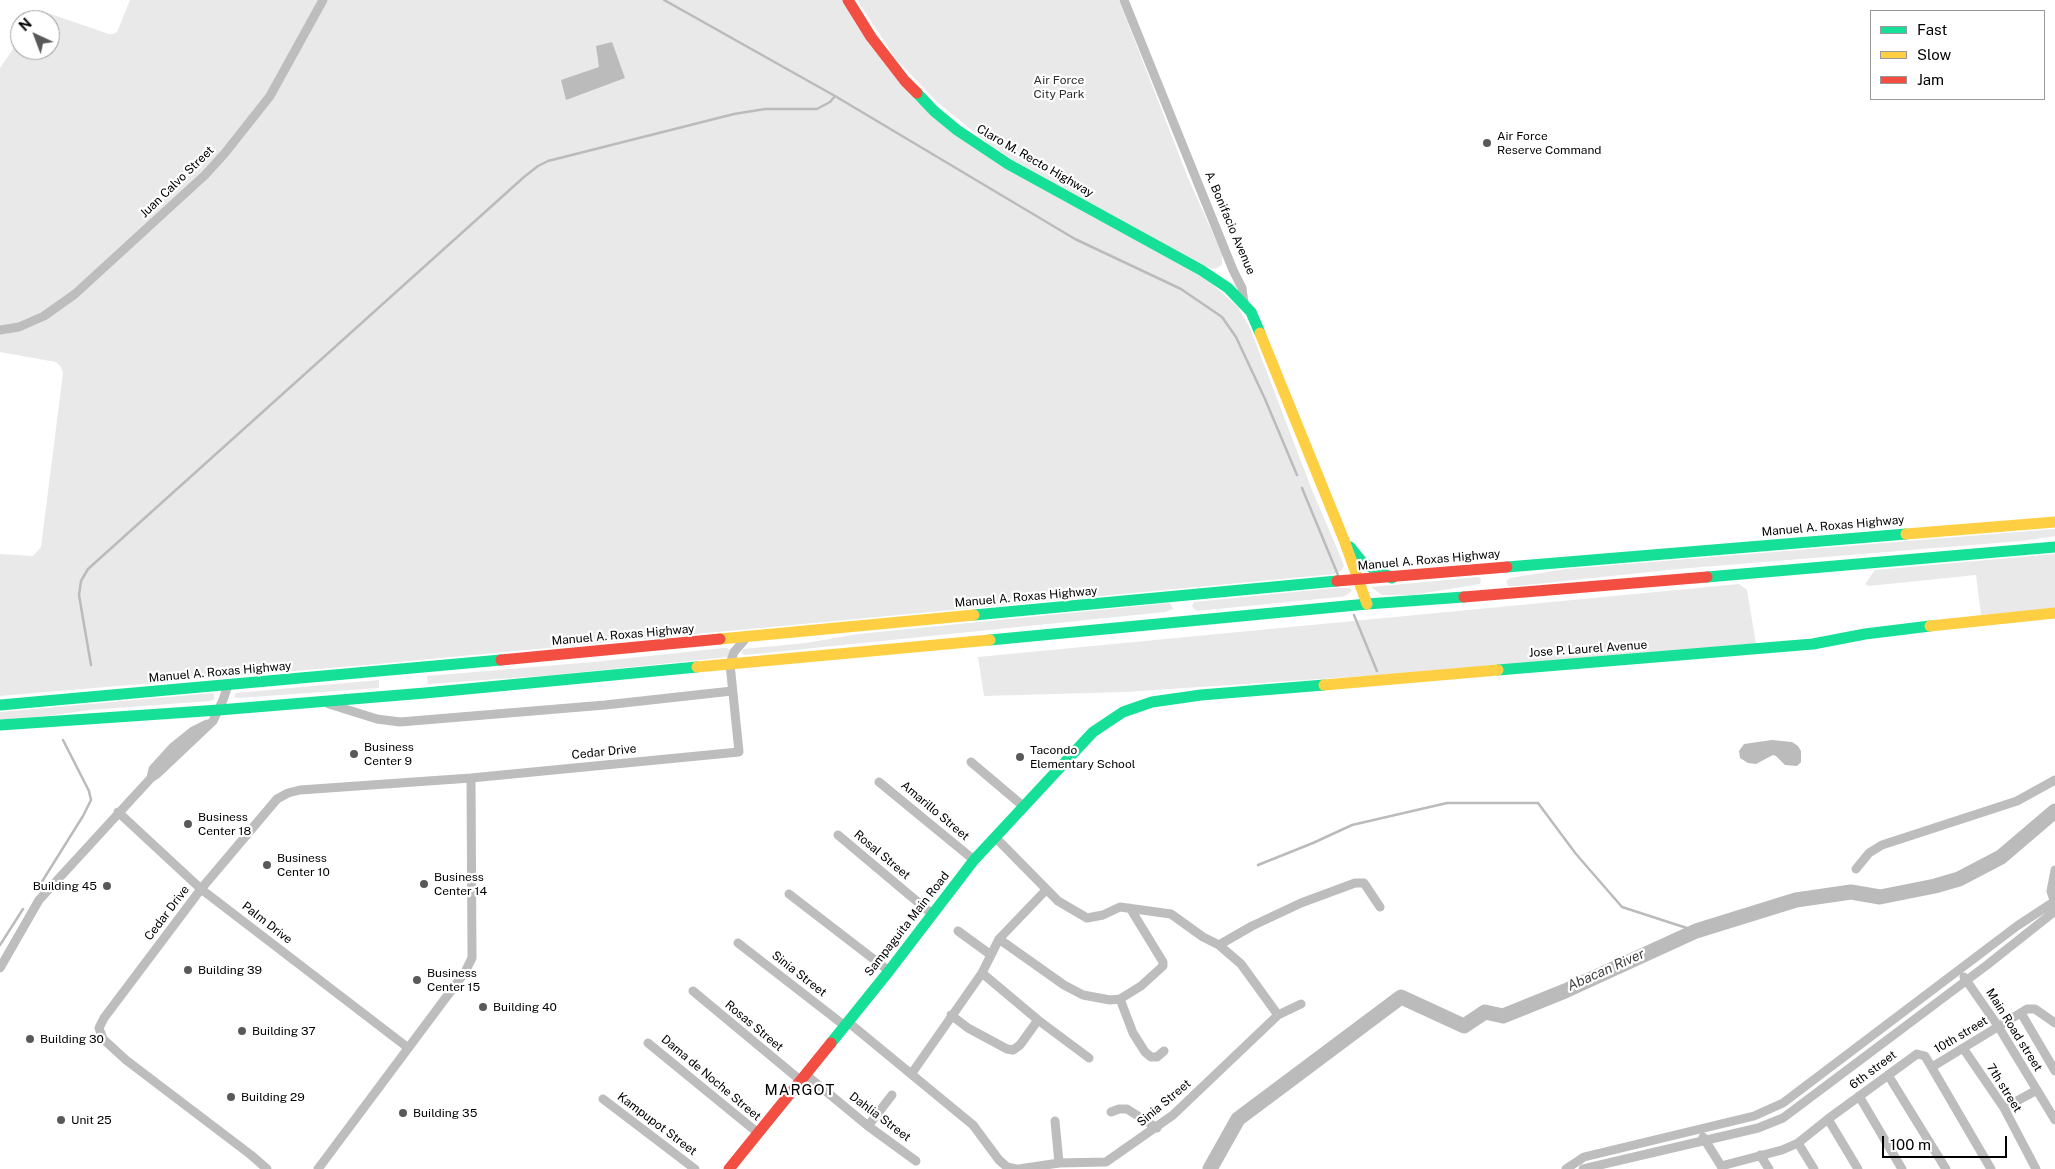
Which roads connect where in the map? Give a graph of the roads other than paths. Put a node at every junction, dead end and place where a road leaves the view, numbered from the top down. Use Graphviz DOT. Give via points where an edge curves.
graph roads {
  1 [pos="323,0"];
  2 [pos="848,0"];
  3 [pos="1124,0"];
  4 [pos="1244,304"];
  5 [pos="0,330"];
  6 [pos="2055,522"];
  7 [pos="1344,540"];
  8 [pos="2055,547"];
  9 [pos="1392,578"];
  10 [pos="1358,579"];
  11 [pos="1492,582"];
  12 [pos="1367,604"];
  13 [pos="1179,609"];
  14 [pos="2055,613"];
  15 [pos="747,637"];
  16 [pos="730,664"];
  17 [pos="228,685"];
  18 [pos="732,691"];
  19 [pos="318,701"];
  20 [pos="0,705"];
  21 [pos="218,710"];
  22 [pos="1123,712"];
  23 [pos="1,725"];
  24 [pos="971,762"];
  25 [pos="471,778"];
  26 [pos="2055,780"];
  27 [pos="879,782"];
  28 [pos="1023,806"];
  29 [pos="118,812"];
  30 [pos="838,834"];
  31 [pos="995,838"];
  32 [pos="974,860"];
  33 [pos="1856,869"];
  34 [pos="2055,870"];
  35 [pos="202,889"];
  36 [pos="1046,890"];
  37 [pos="789,894"];
  38 [pos="2055,902"];
  39 [pos="1380,907"];
  40 [pos="1130,908"];
  41 [pos="2055,911"];
  42 [pos="932,914"];
  43 [pos="958,931"];
  44 [pos="999,939"];
  45 [pos="738,943"];
  46 [pos="1219,945"];
  47 [pos="991,955"];
  48 [pos="0,968"];
  49 [pos="888,971"];
  50 [pos="1960,971"];
  51 [pos="982,973"];
  52 [pos="1967,980"];
  53 [pos="692,991"];
  54 [pos="1120,999"];
  55 [pos="1302,1004"];
  56 [pos="2020,1013"];
  57 [pos="952,1014"];
  58 [pos="1278,1015"];
  59 [pos="1038,1020"];
  60 [pos="2055,1023"];
  61 [pos="847,1024"];
  62 [pos="1998,1026"];
  63 [pos="648,1042"];
  64 [pos="407,1047"];
  65 [pos="1963,1048"];
  66 [pos="1164,1051"];
  67 [pos="1089,1058"];
  68 [pos="1932,1067"];
  69 [pos="2055,1071"];
  70 [pos="912,1073"];
  71 [pos="1888,1074"];
  72 [pos="803,1077"];
  73 [pos="2037,1090"];
  74 [pos="892,1095"];
  75 [pos="1858,1096"];
  76 [pos="603,1099"];
  77 [pos="2004,1108"];
  78 [pos="1111,1112"];
  79 [pos="1828,1119"];
  80 [pos="2055,1120"];
  81 [pos="1055,1121"];
  82 [pos="868,1126"];
  83 [pos="1156,1128"];
  84 [pos="1698,1130"];
  85 [pos="758,1133"];
  86 [pos="1705,1141"];
  87 [pos="1798,1144"];
  88 [pos="1760,1155"];
  89 [pos="916,1160"];
  90 [pos="1059,1163"];
  91 [pos="1104,1165"];
  92 [pos="1722,1167"];
  93 [pos="267,1169"];
  94 [pos="318,1169"];
  95 [pos="695,1169"];
  96 [pos="729,1169"];
  97 [pos="1017,1169"];
  98 [pos="1566,1169"];
  99 [pos="1583,1169"];
  100 [pos="1769,1169"];
  101 [pos="1814,1169"];
  102 [pos="1858,1169"];
  103 [pos="1902,1169"];
  104 [pos="1946,1169"];
  105 [pos="1991,1169"];
  106 [pos="2036,1169"];
  1 -- 5 [label="street, Juan Calvo Street" via="270,96 205,175 75,294 44,316 19,327"];
  2 -- 4 [label="main road, Claro M. Recto Highway" via="870,37 905,81 957,130 1002,161 1201,270 1228,288"];
  3 -- 4 [label="street, A. Bonifacio Avenue" via="1242,288"];
  4 -- 7 [label="main road, A. Bonifacio Avenue" via="1257,326"];
  6 -- 11 [label="main road, Manuel A. Roxas Highway"];
  7 -- 9 [label="main road, A. Bonifacio Avenue" via="1364,563"];
  7 -- 10 [label="main road, A. Bonifacio Avenue"];
  8 -- 11 [label="main road, Manuel A. Roxas Highway"];
  9 -- 10 [label="main road, Manuel A. Roxas Highway"];
  9 -- 11 [label="main road, Manuel A. Roxas Highway"];
  10 -- 12 [label="main road, A. Bonifacio Avenue"];
  10 -- 13 [label="main road, Manuel A. Roxas Highway"];
  11 -- 12 [label="main road, Manuel A. Roxas Highway"];
  12 -- 13 [label="main road, Manuel A. Roxas Highway"];
  13 -- 15 [label="main road, Manuel A. Roxas Highway"];
  13 -- 16 [label="main road, Manuel A. Roxas Highway"];
  14 -- 22 [label="main road, Jose P. Laurel Avenue" via="1925,626 1813,644 1201,695 1152,702"];
  15 -- 16 [label="street" via="734,652"];
  15 -- 17 [label="main road, Manuel A. Roxas Highway"];
  16 -- 18 [label="street"];
  16 -- 19 [label="main road, Manuel A. Roxas Highway"];
  17 -- 20 [label="main road, Manuel A. Roxas Highway"];
  17 -- 21 [label="street"];
  18 -- 19 [label="street" via="400,722 377,719"];
  18 -- 25 [label="street, Cedar Drive" via="739,752"];
  19 -- 21 [label="main road, Manuel A. Roxas Highway"];
  21 -- 23 [label="main road, Manuel A. Roxas Highway"];
  21 -- 29 [label="street" via="213,721 193,730 173,747 152,769 151,778"];
  22 -- 28 [label="main road, Sampaguita Main Road" via="1093,732"];
  24 -- 28 [label="street"];
  25 -- 35 [label="street, Cedar Drive" via="288,793 277,799"];
  25 -- 64 [label="street" via="472,958 465,972"];
  26 -- 33 [label="street" via="2017,801 1882,845 1868,853"];
  27 -- 32 [label="street, Amarillo Street"];
  28 -- 31 [label="main road, Sampaguita Main Road"];
  29 -- 35 [label="street, Palm Drive"];
  29 -- 48 [label="street" via="39,900"];
  30 -- 42 [label="street, Rosal Street"];
  31 -- 32 [label="main road, Sampaguita Main Road"];
  31 -- 36 [label="street"];
  32 -- 42 [label="main road, Sampaguita Main Road"];
  34 -- 38 [label="street" via="2051,891"];
  35 -- 64 [label="street, Palm Drive"];
  35 -- 93 [label="street, Cedar Drive" via="99,1028 103,1039 126,1060"];
  36 -- 40 [label="street" via="1087,918 1120,907"];
  36 -- 44 [label="street"];
  37 -- 49 [label="street"];
  38 -- 50 [label="street" via="2017,926"];
  39 -- 46 [label="street" via="1364,883 1355,883 1301,903"];
  40 -- 46 [label="street" via="1171,914"];
  40 -- 54 [label="street" via="1163,966"];
  41 -- 52 [label="street"];
  42 -- 49 [label="main road, Sampaguita Main Road"];
  43 -- 47 [label="street"];
  44 -- 47 [label="street"];
  44 -- 54 [label="street" via="1083,995"];
  45 -- 61 [label="street, Sinia Street"];
  46 -- 58 [label="street" via="1241,964"];
  47 -- 51 [label="street"];
  49 -- 61 [label="main road, Sampaguita Main Road"];
  50 -- 52 [label="street, Main Road street"];
  50 -- 84 [label="street" via="1783,1104 1754,1116"];
  51 -- 57 [label="street"];
  51 -- 59 [label="street"];
  52 -- 62 [label="street, Main Road street"];
  52 -- 86 [label="street" via="1783,1118 1758,1128"];
  53 -- 72 [label="street, Rosas Street"];
  54 -- 66 [label="street" via="1133,1033 1145,1052 1151,1057"];
  55 -- 58 [label="street, Sinia Street"];
  56 -- 60 [label="street" via="2035,1009"];
  56 -- 62 [label="street, 10th street"];
  56 -- 69 [label="street"];
  57 -- 59 [label="street" via="968,1028 1013,1050"];
  57 -- 70 [label="street"];
  58 -- 83 [label="street, Sinia Street"];
  59 -- 67 [label="street"];
  61 -- 70 [label="street, Sinia Street"];
  61 -- 72 [label="main road, Sampaguita Main Road"];
  62 -- 65 [label="street, 10th street"];
  62 -- 73 [label="street, Main Road street"];
  63 -- 85 [label="street, Dama de Noche Street"];
  64 -- 94 [label="street"];
  65 -- 68 [label="street, 10th street"];
  65 -- 77 [label="street, 7th street"];
  68 -- 71 [label="street, 6th street" via="1925,1056 1916,1054"];
  68 -- 105 [label="street, 6th street"];
  70 -- 97 [label="street, Sinia Street" via="974,1125 1007,1167"];
  71 -- 75 [label="street, 6th street"];
  71 -- 104 [label="street"];
  72 -- 82 [label="street, Dahlia Street"];
  72 -- 85 [label="main road, Sampaguita Main Road"];
  73 -- 77 [label="street"];
  73 -- 80 [label="street, Main Road street"];
  74 -- 82 [label="street"];
  75 -- 79 [label="street, 6th street"];
  75 -- 103 [label="street"];
  76 -- 95 [label="street, Kampupot Street"];
  77 -- 106 [label="street, 7th street"];
  78 -- 83 [label="street" via="1127,1109"];
  79 -- 87 [label="street, 6th street"];
  79 -- 102 [label="street"];
  81 -- 90 [label="street"];
  82 -- 89 [label="street, Dahlia Street"];
  83 -- 91 [label="street, Sinia Street"];
  84 -- 86 [label="street"];
  84 -- 98 [label="street" via="1584,1157"];
  85 -- 96 [label="main road, Sampaguita Main Road"];
  86 -- 92 [label="street"];
  86 -- 99 [label="street"];
  87 -- 88 [label="street, 6th street"];
  87 -- 101 [label="street"];
  88 -- 92 [label="street, 6th street"];
  88 -- 100 [label="street"];
  90 -- 91 [label="street, Sinia Street"];
  90 -- 97 [label="street, Sinia Street"];
}
